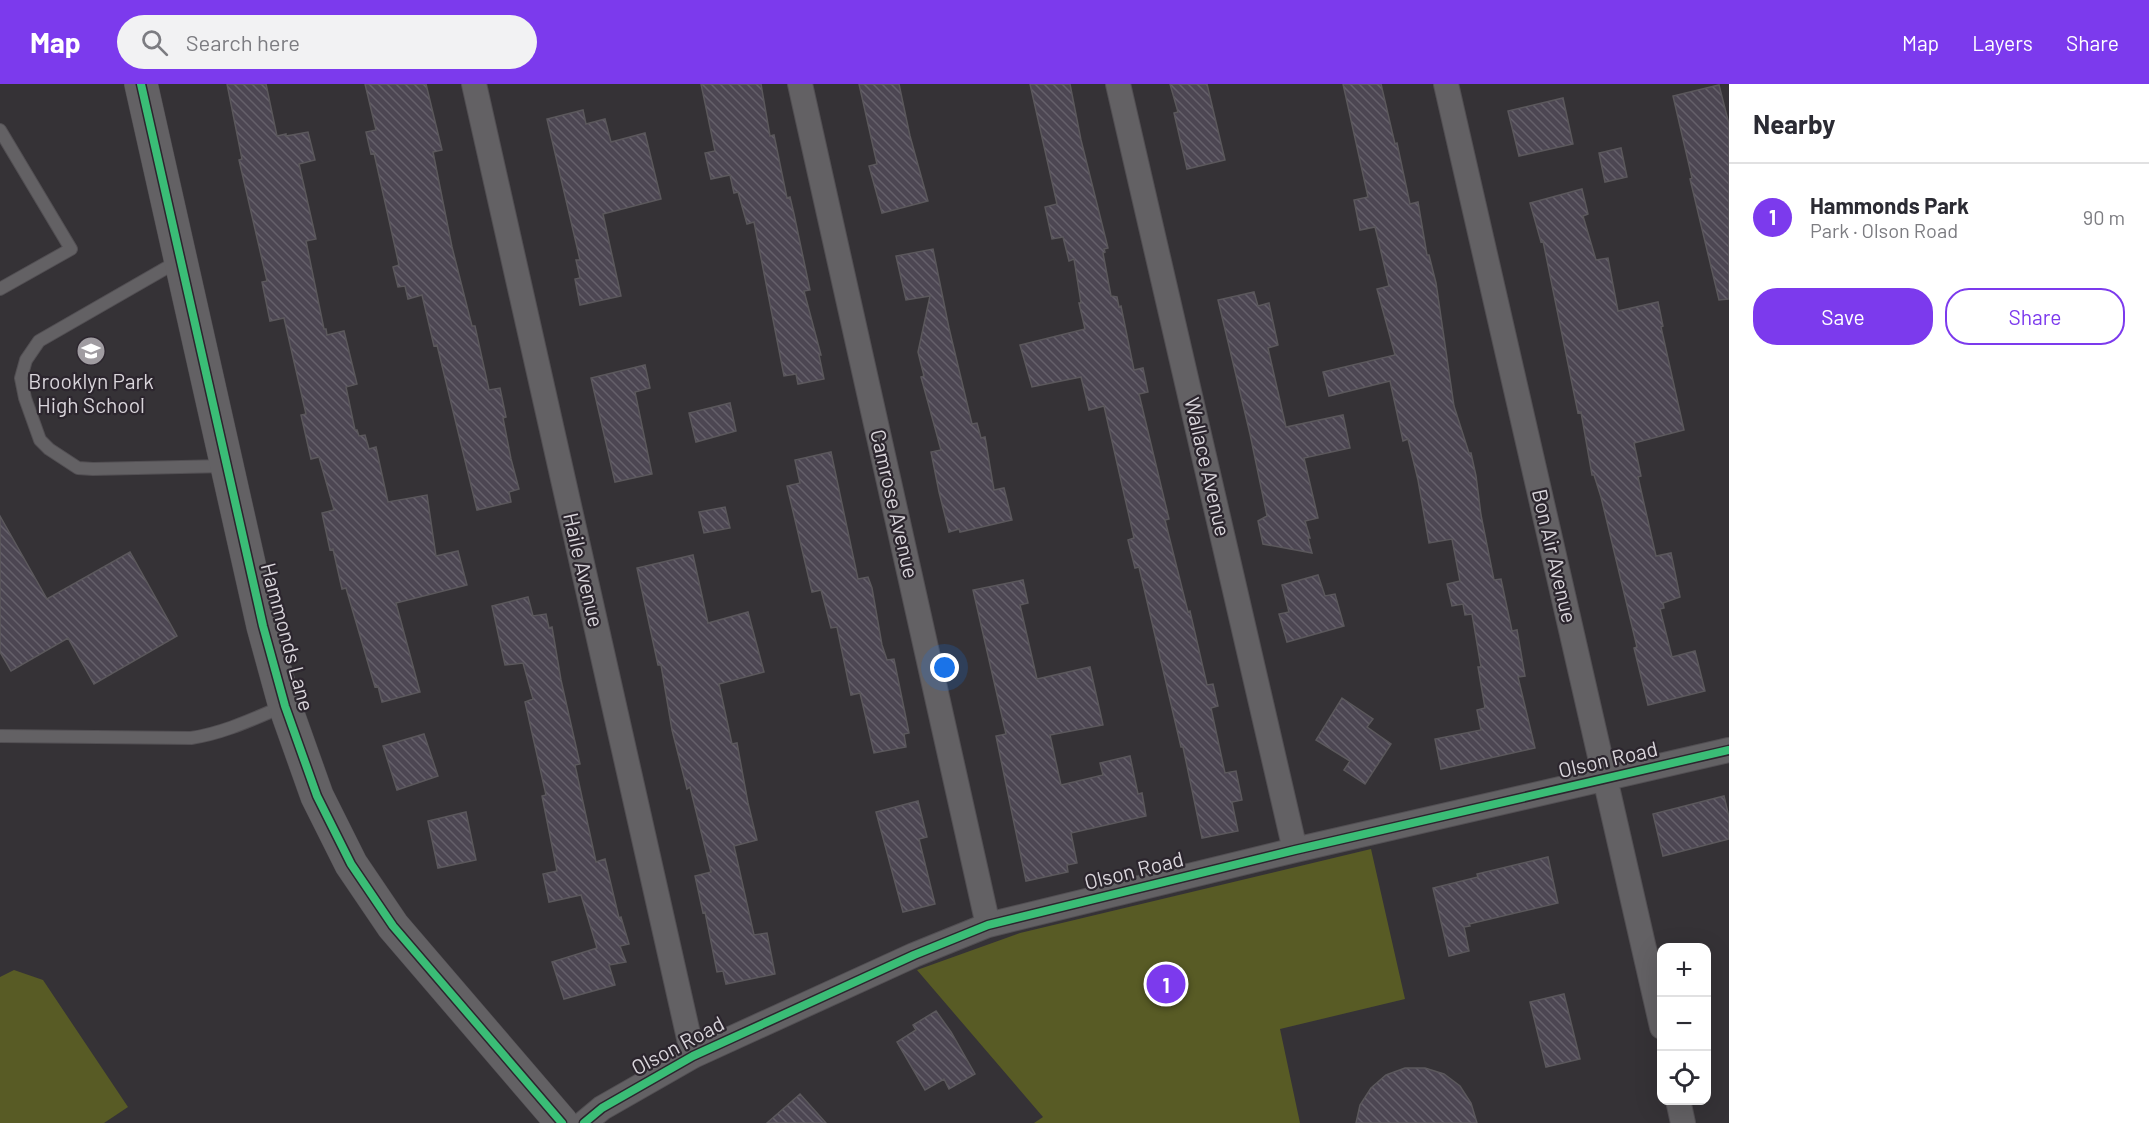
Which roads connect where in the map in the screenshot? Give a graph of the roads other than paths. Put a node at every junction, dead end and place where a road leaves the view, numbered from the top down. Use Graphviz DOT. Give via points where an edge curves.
graph roads {
  1 [pos="141,84"];
  2 [pos="474,84"];
  3 [pos="800,84"];
  4 [pos="1119,84"];
  5 [pos="1446,84"];
  6 [pos="0,130"];
  7 [pos="181,260"];
  8 [pos="0,289"];
  9 [pos="227,466"];
  10 [pos="285,706"];
  11 [pos="0,736"];
  12 [pos="1729,750"];
  13 [pos="1605,780"];
  14 [pos="1295,850"];
  15 [pos="988,925"];
  16 [pos="1657,1005"];
  17 [pos="693,1056"];
  18 [pos="1679,1105"];
  19 [pos="562,1123"];
  20 [pos="584,1123"];
  21 [pos="1683,1123"];
  1 -- 7 [label="street, Hammonds Lane"];
  2 -- 17 [label="street, Haile Avenue"];
  3 -- 15 [label="street, Camrose Avenue"];
  4 -- 14 [label="street, Wallace Avenue"];
  5 -- 13 [label="street, Bon Air Avenue"];
  6 -- 8 [label="lane" via="71,249"];
  7 -- 9 [label="street, Hammonds Lane"];
  7 -- 9 [label="lane" via="39,341 26,360 21,378 24,398 40,440 78,468"];
  9 -- 10 [label="street, Hammonds Lane"];
  10 -- 11 [label="lane" via="232,729 191,738"];
  10 -- 19 [label="street, Hammonds Lane" via="317,796 351,864 393,926"];
  12 -- 13 [label="street, Olson Road"];
  13 -- 14 [label="street, Olson Road"];
  13 -- 16 [label="street, Bon Air Avenue"];
  14 -- 15 [label="street, Olson Road"];
  15 -- 17 [label="street, Olson Road"];
  17 -- 20 [label="street, Olson Road" via="602,1108"];
  18 -- 21 [label="street"];
}
